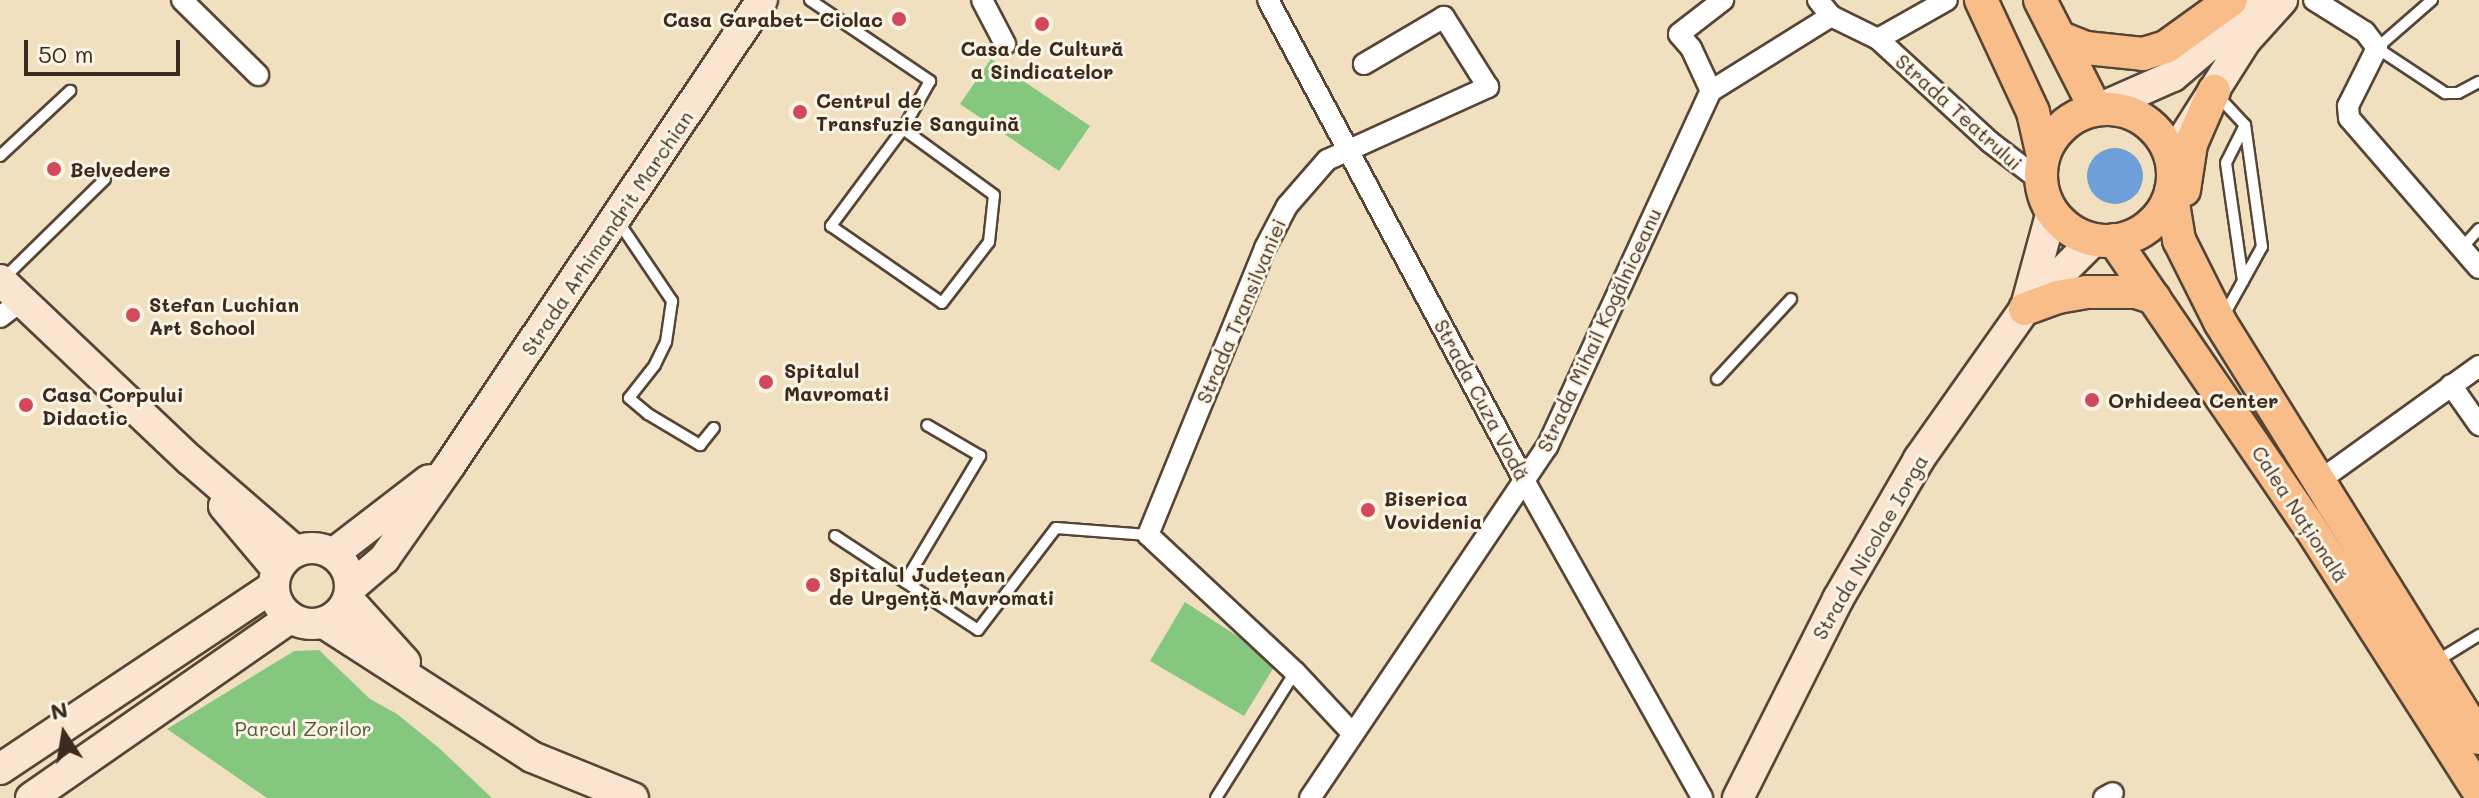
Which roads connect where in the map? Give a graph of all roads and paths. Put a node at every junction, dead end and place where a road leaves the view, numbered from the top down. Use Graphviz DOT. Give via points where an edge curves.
graph roads {
  1 [pos="182,0"];
  2 [pos="762,0"];
  3 [pos="810,0"];
  4 [pos="982,0"];
  5 [pos="1268,0"];
  6 [pos="1723,0"];
  7 [pos="1947,0"];
  8 [pos="1981,0"];
  9 [pos="2040,0"];
  10 [pos="2231,0"];
  11 [pos="2248,0"];
  12 [pos="2282,0"];
  13 [pos="2314,0"];
  14 [pos="2432,0"];
  15 [pos="1824,8"];
  16 [pos="2061,38"];
  17 [pos="1878,39"];
  18 [pos="1005,44"];
  19 [pos="2377,48"];
  20 [pos="1364,64"];
  21 [pos="258,75"];
  22 [pos="2479,82"];
  23 [pos="70,91"];
  24 [pos="1711,91"];
  25 [pos="2214,91"];
  26 [pos="2096,110"];
  27 [pos="2245,125"];
  28 [pos="903,129"];
  29 [pos="1347,150"];
  30 [pos="0,156"];
  31 [pos="2171,158"];
  32 [pos="2042,168"];
  33 [pos="105,179"];
  34 [pos="2171,191"];
  35 [pos="2052,211"];
  36 [pos="611,227"];
  37 [pos="2479,229"];
  38 [pos="2104,240"];
  39 [pos="2461,249"];
  40 [pos="2479,268"];
  41 [pos="2193,272"];
  42 [pos="2243,281"];
  43 [pos="6,295"];
  44 [pos="2154,298"];
  45 [pos="1791,299"];
  46 [pos="2025,309"];
  47 [pos="2220,322"];
  48 [pos="2479,366"];
  49 [pos="1717,379"];
  50 [pos="2451,385"];
  51 [pos="927,425"];
  52 [pos="2479,425"];
  53 [pos="714,428"];
  54 [pos="450,465"];
  55 [pos="2319,481"];
  56 [pos="1525,482"];
  57 [pos="1148,535"];
  58 [pos="835,536"];
  59 [pos="333,554"];
  60 [pos="282,569"];
  61 [pos="905,582"];
  62 [pos="349,594"];
  63 [pos="290,618"];
  64 [pos="324,623"];
  65 [pos="2479,635"];
  66 [pos="2433,663"];
  67 [pos="1295,672"];
  68 [pos="433,693"];
  69 [pos="1353,734"];
  70 [pos="2479,738"];
  71 [pos="0,769"];
  72 [pos="2479,792"];
  73 [pos="44,794"];
  74 [pos="633,798"];
  75 [pos="1216,798"];
  76 [pos="1310,798"];
  77 [pos="1702,798"];
  78 [pos="1738,798"];
  1 -- 21 [label="street"];
  2 -- 36 [label="main road, Strada Arhimandrit Marchian"];
  3 -- 28 [label="lane" via="930,81"];
  4 -- 18 [label="street"];
  5 -- 29 [label="street, Strada Cuza Vodă"];
  6 -- 24 [label="street" via="1679,34"];
  7 -- 17 [label="street, Strada Teatrului"];
  8 -- 32 [label="main road" via="2033,112"];
  9 -- 16 [label="main road"];
  10 -- 16 [label="main road" via="2166,47 2143,54 2086,48"];
  11 -- 26 [label="main road" via="2213,42 2173,76"];
  12 -- 25 [label="main road" via="2246,40"];
  13 -- 19 [label="street" via="2365,32"];
  14 -- 19 [label="lane"];
  15 -- 17 [label="street, Strada Teatrului"];
  15 -- 24 [label="street"];
  16 -- 26 [label="main road"];
  17 -- 32 [label="street, Strada Teatrului" via="1990,142"];
  19 -- 22 [label="lane" via="2445,93 2458,93"];
  19 -- 39 [label="street" via="2348,106 2349,118"];
  20 -- 29 [label="street, Strada Transilvaniei" via="1444,17 1488,87"];
  23 -- 30 [label="lane"];
  24 -- 56 [label="street, Strada Mihail Kogălniceanu" via="1547,447"];
  25 -- 27 [label="lane"];
  25 -- 31 [label="main road"];
  25 -- 41 [label="main road" via="2183,177"];
  26 -- 31 [label="main road" via="2114,109 2150,125"];
  26 -- 32 [label="main road" via="2063,125 2050,139"];
  27 -- 42 [label="lane" via="2226,163"];
  27 -- 42 [label="lane" via="2262,247"];
  28 -- 28 [label="lane" via="831,226 942,303 989,242 994,195"];
  29 -- 56 [label="street, Strada Cuza Vodă"];
  29 -- 57 [label="street, Strada Transilvaniei" via="1327,160 1287,206 1265,248"];
  31 -- 34 [label="main road"];
  32 -- 35 [label="main road"];
  33 -- 43 [label="lane"];
  34 -- 38 [label="main road" via="2150,225 2133,235"];
  34 -- 41 [label="main road, Calea Națională" via="2179,240"];
  35 -- 38 [label="main road" via="2078,234"];
  35 -- 46 [label="main road, Strada Nicolae Iorga"];
  36 -- 53 [label="lane" via="624,230 672,301 666,342 629,398 700,445"];
  36 -- 54 [label="main road, Strada Arhimandrit Marchian"];
  37 -- 39 [label="lane"];
  38 -- 44 [label="main road, Calea Națională"];
  38 -- 46 [label="main road, Strada Nicolae Iorga"];
  39 -- 40 [label="street"];
  41 -- 47 [label="main road, Calea Națională"];
  42 -- 47 [label="lane"];
  43 -- 60 [label="main road" via="190,460"];
  44 -- 46 [label="main road" via="2136,292 2087,292"];
  44 -- 72 [label="main road, Calea Națională" via="2299,510"];
  45 -- 49 [label="lane"];
  46 -- 78 [label="main road, Strada Nicolae Iorga" via="1919,459 1838,599"];
  47 -- 55 [label="main road, Calea Națională"];
  48 -- 50 [label="street"];
  50 -- 52 [label="street"];
  50 -- 55 [label="street"];
  51 -- 61 [label="lane" via="980,456"];
  54 -- 59 [label="main road, Strada Arhimandrit Marchian"];
  54 -- 62 [label="main road, Strada Arhimandrit Marchian" via="384,559"];
  55 -- 66 [label="main road, Calea Națională"];
  56 -- 69 [label="street, Strada Mihail Kogălniceanu"];
  56 -- 77 [label="street, Strada Cuza Vodă"];
  57 -- 61 [label="lane" via="1056,528 978,630"];
  57 -- 67 [label="street"];
  58 -- 61 [label="lane"];
  59 -- 60 [label="main road" via="313,548"];
  59 -- 62 [label="main road" via="348,574"];
  60 -- 63 [label="main road" via="281,610"];
  60 -- 71 [label="main road"];
  62 -- 64 [label="main road" via="343,609"];
  62 -- 68 [label="main road"];
  63 -- 64 [label="main road"];
  63 -- 73 [label="main road"];
  64 -- 68 [label="main road"];
  65 -- 66 [label="lane"];
  66 -- 70 [label="main road, Calea Națională"];
  67 -- 69 [label="street"];
  67 -- 75 [label="lane"];
  68 -- 74 [label="main road" via="532,757"];
  69 -- 76 [label="street, Strada Mihail Kogălniceanu"];
}
